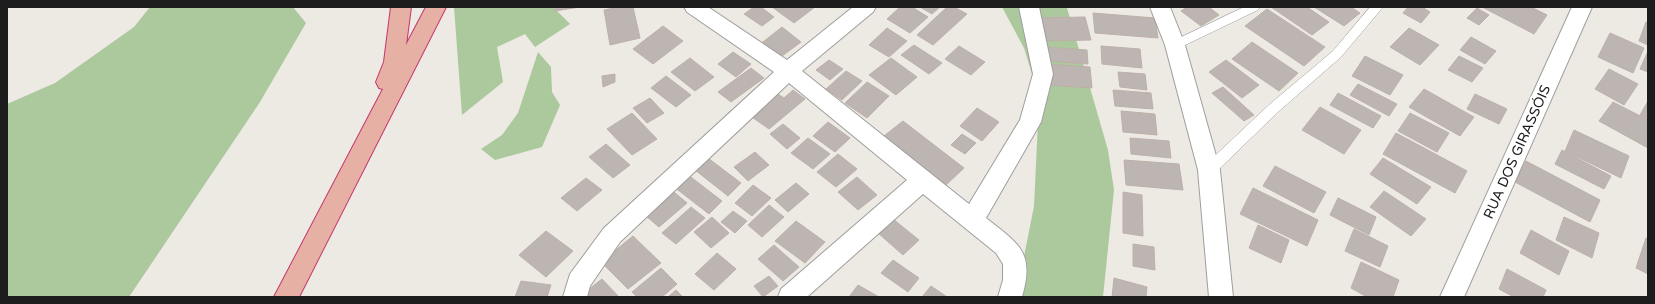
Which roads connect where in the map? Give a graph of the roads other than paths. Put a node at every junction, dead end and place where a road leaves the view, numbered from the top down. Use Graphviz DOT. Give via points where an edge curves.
graph roads {
  1 [pos="401,7"];
  2 [pos="436,7"];
  3 [pos="694,7"];
  4 [pos="866,7"];
  5 [pos="1029,7"];
  6 [pos="1160,7"];
  7 [pos="1254,7"];
  8 [pos="1378,7"];
  9 [pos="1582,7"];
  10 [pos="1175,45"];
  11 [pos="788,72"];
  12 [pos="363,146"];
  13 [pos="1209,170"];
  14 [pos="922,181"];
  15 [pos="972,221"];
  16 [pos="286,297"];
  17 [pos="575,297"];
  18 [pos="790,297"];
  19 [pos="1010,297"];
  20 [pos="1221,297"];
  21 [pos="1452,297"];
  1 -- 12 [label="highway" via="394,62"];
  2 -- 12 [label="highway"];
  3 -- 11 [label="street"];
  4 -- 11 [label="street"];
  5 -- 15 [label="street" via="1043,74 1030,122"];
  6 -- 10 [label="street"];
  7 -- 10 [label="lane"];
  8 -- 13 [label="lane" via="1337,54 1274,108"];
  9 -- 21 [label="street, RUA DOS GIRASSÓIS"];
  10 -- 13 [label="street"];
  11 -- 14 [label="street" via="838,110"];
  11 -- 17 [label="street" via="612,235 579,282"];
  12 -- 16 [label="highway"];
  13 -- 20 [label="street"];
  14 -- 15 [label="street"];
  14 -- 18 [label="street"];
  15 -- 19 [label="street" via="1004,246 1015,261 1015,280"];
}
